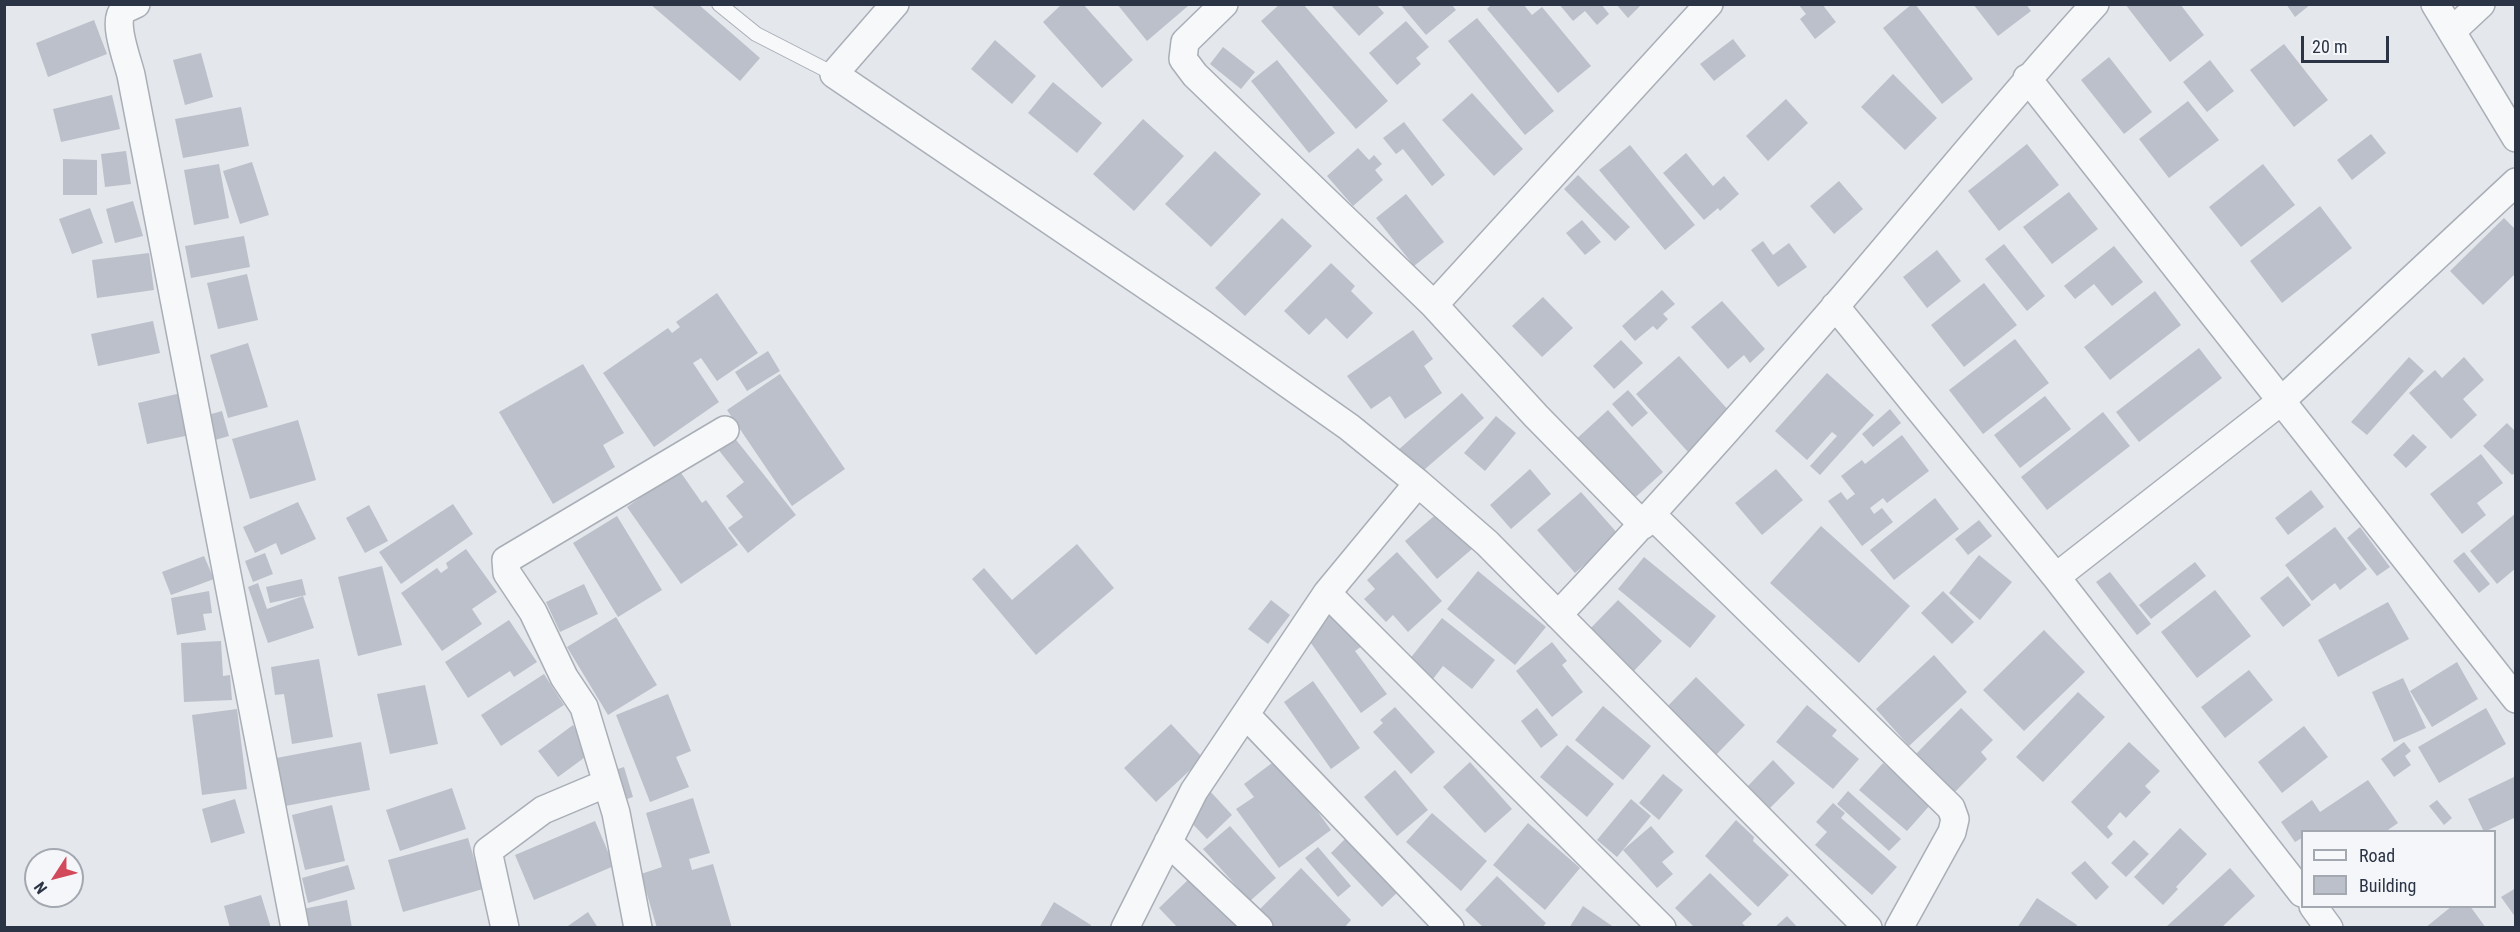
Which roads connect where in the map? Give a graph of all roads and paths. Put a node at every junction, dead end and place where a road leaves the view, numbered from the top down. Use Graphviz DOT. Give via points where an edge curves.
graph roads {
  1 [pos="136,4"];
  2 [pos="718,4"];
  3 [pos="1224,4"];
  4 [pos="1709,4"];
  5 [pos="2095,4"];
  6 [pos="2435,4"];
  7 [pos="2481,4"];
  8 [pos="885,8"];
  9 [pos="2452,31"];
  10 [pos="834,74"];
  11 [pos="2027,78"];
  12 [pos="2516,138"];
  13 [pos="2516,182"];
  14 [pos="1434,305"];
  15 [pos="1835,306"];
  16 [pos="2280,402"];
  17 [pos="725,430"];
  18 [pos="1418,483"];
  19 [pos="1647,520"];
  20 [pos="2056,577"];
  21 [pos="1327,593"];
  22 [pos="1558,615"];
  23 [pos="2516,699"];
  24 [pos="1246,715"];
  25 [pos="607,783"];
  26 [pos="1168,842"];
  27 [pos="2301,892"];
  28 [pos="2315,908"];
  29 [pos="296,927"];
  30 [pos="505,927"];
  31 [pos="638,927"];
  32 [pos="1125,927"];
  33 [pos="1259,927"];
  34 [pos="1450,927"];
  35 [pos="1662,927"];
  36 [pos="1868,927"];
  37 [pos="1899,927"];
  38 [pos="2329,927"];
  1 -- 29 [label="street" via="122,12 118,20 120,32"];
  2 -- 10 [label="lane" via="756,34"];
  3 -- 14 [label="street" via="1185,42 1183,59 1195,75"];
  4 -- 14 [label="street"];
  5 -- 11 [label="street"];
  6 -- 9 [label="street"];
  7 -- 9 [label="street"];
  8 -- 10 [label="street"];
  9 -- 12 [label="street"];
  10 -- 18 [label="street" via="1203,324 1349,427"];
  11 -- 15 [label="street"];
  11 -- 16 [label="street"];
  13 -- 16 [label="street"];
  14 -- 19 [label="street" via="1536,416"];
  15 -- 19 [label="street"];
  15 -- 20 [label="street"];
  16 -- 20 [label="street"];
  16 -- 23 [label="street"];
  17 -- 25 [label="street" via="506,560 507,573 533,612 564,677 584,707"];
  18 -- 21 [label="street"];
  18 -- 22 [label="street" via="1487,543"];
  19 -- 22 [label="street"];
  19 -- 37 [label="street" via="1951,808 1955,819 1952,832"];
  20 -- 27 [label="street"];
  21 -- 24 [label="street"];
  21 -- 35 [label="street"];
  22 -- 36 [label="street"];
  24 -- 26 [label="street" via="1194,791"];
  24 -- 34 [label="street"];
  25 -- 30 [label="street" via="543,810 488,851"];
  25 -- 31 [label="street"];
  26 -- 32 [label="street"];
  26 -- 33 [label="street"];
  28 -- 38 [label="street"];
}
